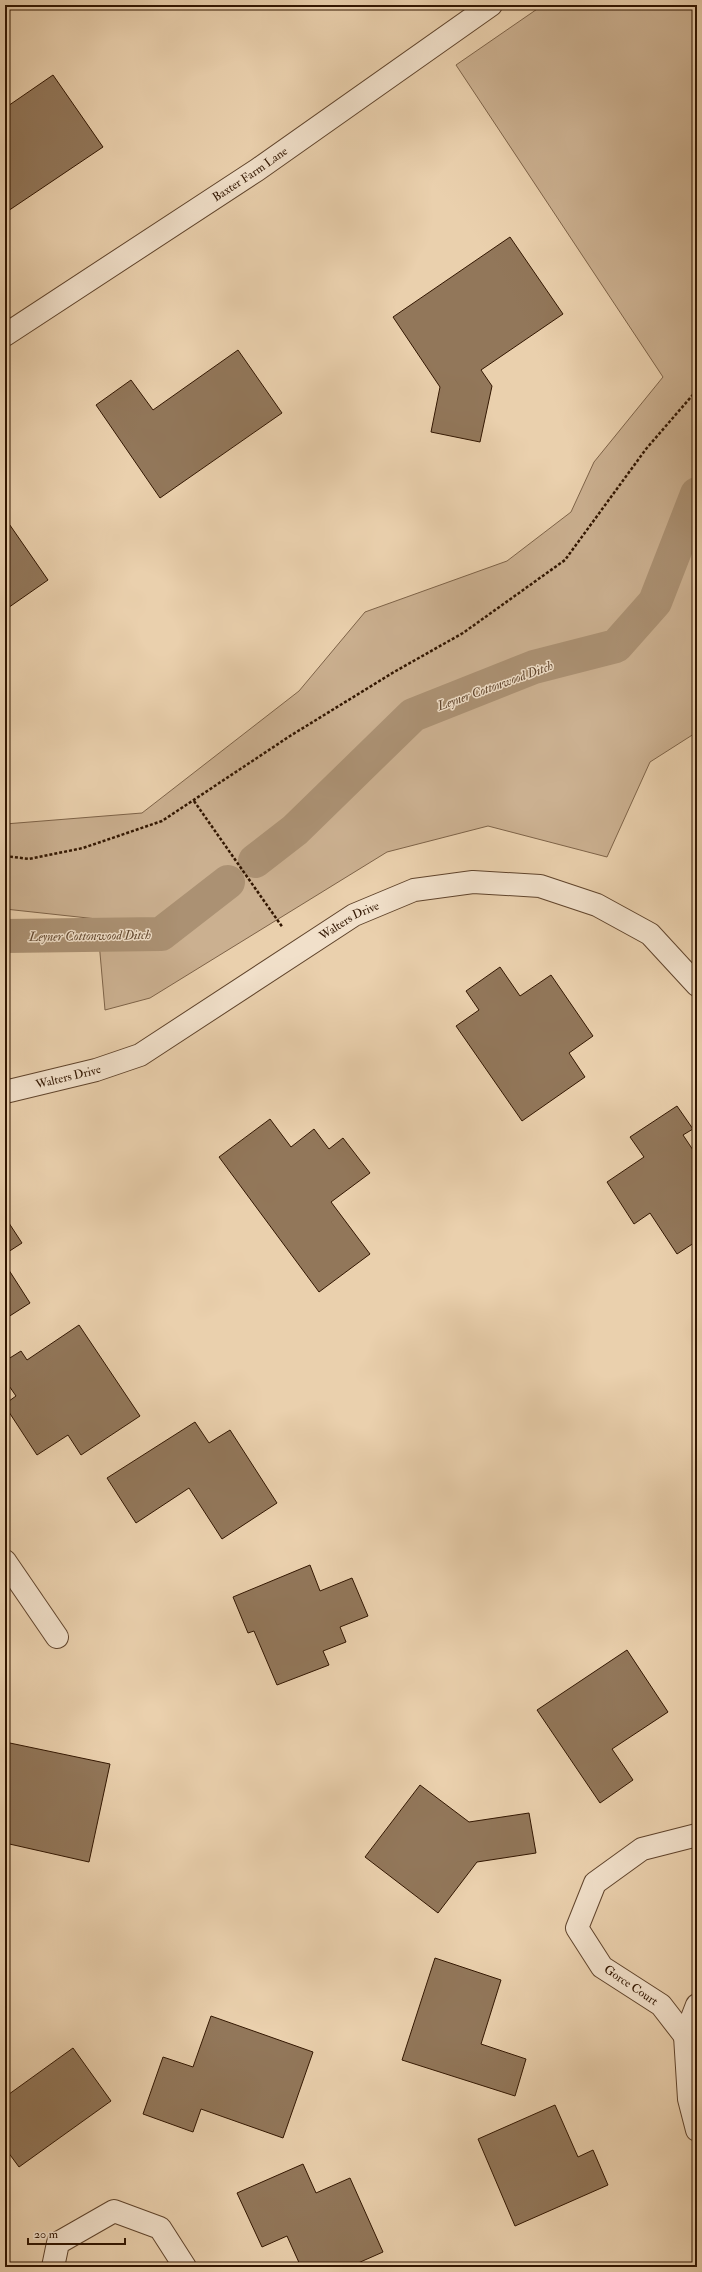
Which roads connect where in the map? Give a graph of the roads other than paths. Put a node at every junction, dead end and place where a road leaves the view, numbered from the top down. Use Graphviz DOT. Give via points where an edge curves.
graph roads {
  1 [pos="490,5"];
  2 [pos="5,336"];
  3 [pos="697,985"];
  4 [pos="5,1092"];
  5 [pos="5,1561"];
  6 [pos="57,1637"];
  7 [pos="697,1834"];
  8 [pos="697,2005"];
  9 [pos="684,2036"];
  10 [pos="697,2130"];
  11 [pos="54,2267"];
  12 [pos="185,2267"];
  1 -- 2 [label="street, Baxter Farm Lane" via="256,170"];
  3 -- 4 [label="street, Walters Drive" via="650,934 590,903 540,886 473,882 414,890 354,915 140,1055 96,1070"];
  5 -- 6 [label="street"];
  7 -- 9 [label="street, Gorce Court" via="642,1849 595,1883 577,1928 602,1967 661,2005"];
  8 -- 9 [label="street"];
  9 -- 10 [label="street" via="689,2099"];
  11 -- 12 [label="street" via="58,2243 114,2210 160,2228"];
}
